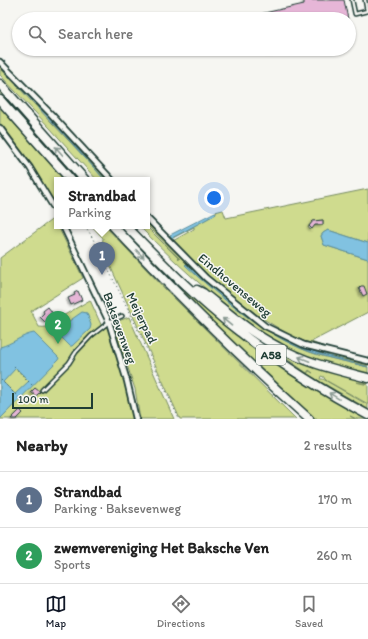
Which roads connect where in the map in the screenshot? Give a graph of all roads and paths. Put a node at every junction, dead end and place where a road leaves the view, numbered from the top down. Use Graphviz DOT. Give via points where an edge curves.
graph roads {
  1 [pos="352,0"];
  2 [pos="365,0"];
  3 [pos="354,12"];
  4 [pos="356,14"];
  5 [pos="0,62"];
  6 [pos="0,84"];
  7 [pos="0,100"];
  8 [pos="0,128"];
  9 [pos="68,177"];
  10 [pos="82,177"];
  11 [pos="109,177"];
  12 [pos="54,206"];
  13 [pos="150,221"];
  14 [pos="64,229"];
  15 [pos="87,229"];
  16 [pos="116,229"];
  17 [pos="129,229"];
  18 [pos="184,283"];
  19 [pos="122,316"];
  20 [pos="109,322"];
  21 [pos="368,362"];
  22 [pos="14,366"];
  23 [pos="368,378"];
  24 [pos="1,380"];
  25 [pos="33,386"];
  26 [pos="42,390"];
  27 [pos="20,399"];
  28 [pos="368,415"];
  29 [pos="136,419"];
  30 [pos="179,419"];
  31 [pos="309,419"];
  1 -- 3 [label="lane"];
  2 -- 4 [label="lane" via="367,11"];
  5 -- 11 [label="street"];
  10 -- 6 [label="highway, one-way"];
  7 -- 9 [label="highway"];
  8 -- 12 [label="street" via="30,168"];
  13 -- 21 [label="street, Eindhovenseweg" via="206,278 265,326 304,345"];
  14 -- 20 [label="street, Baksevenweg"];
  15 -- 30 [label="path, Meijerpad" via="130,313"];
  16 -- 31 [label="highway, A58, one-way" via="191,307"];
  17 -- 18 [label="highway, A58"];
  23 -- 18 [label="highway, one-way" via="314,363 278,348 203,293"];
  28 -- 18 [label="highway, A58, one-way" via="305,379 266,352"];
  19 -- 20 [label="lane"];
  20 -- 26 [label="lane" via="91,336"];
  20 -- 29 [label="street, Baksevenweg"];
  22 -- 25 [label="path"];
  24 -- 27 [label="path"];
}
